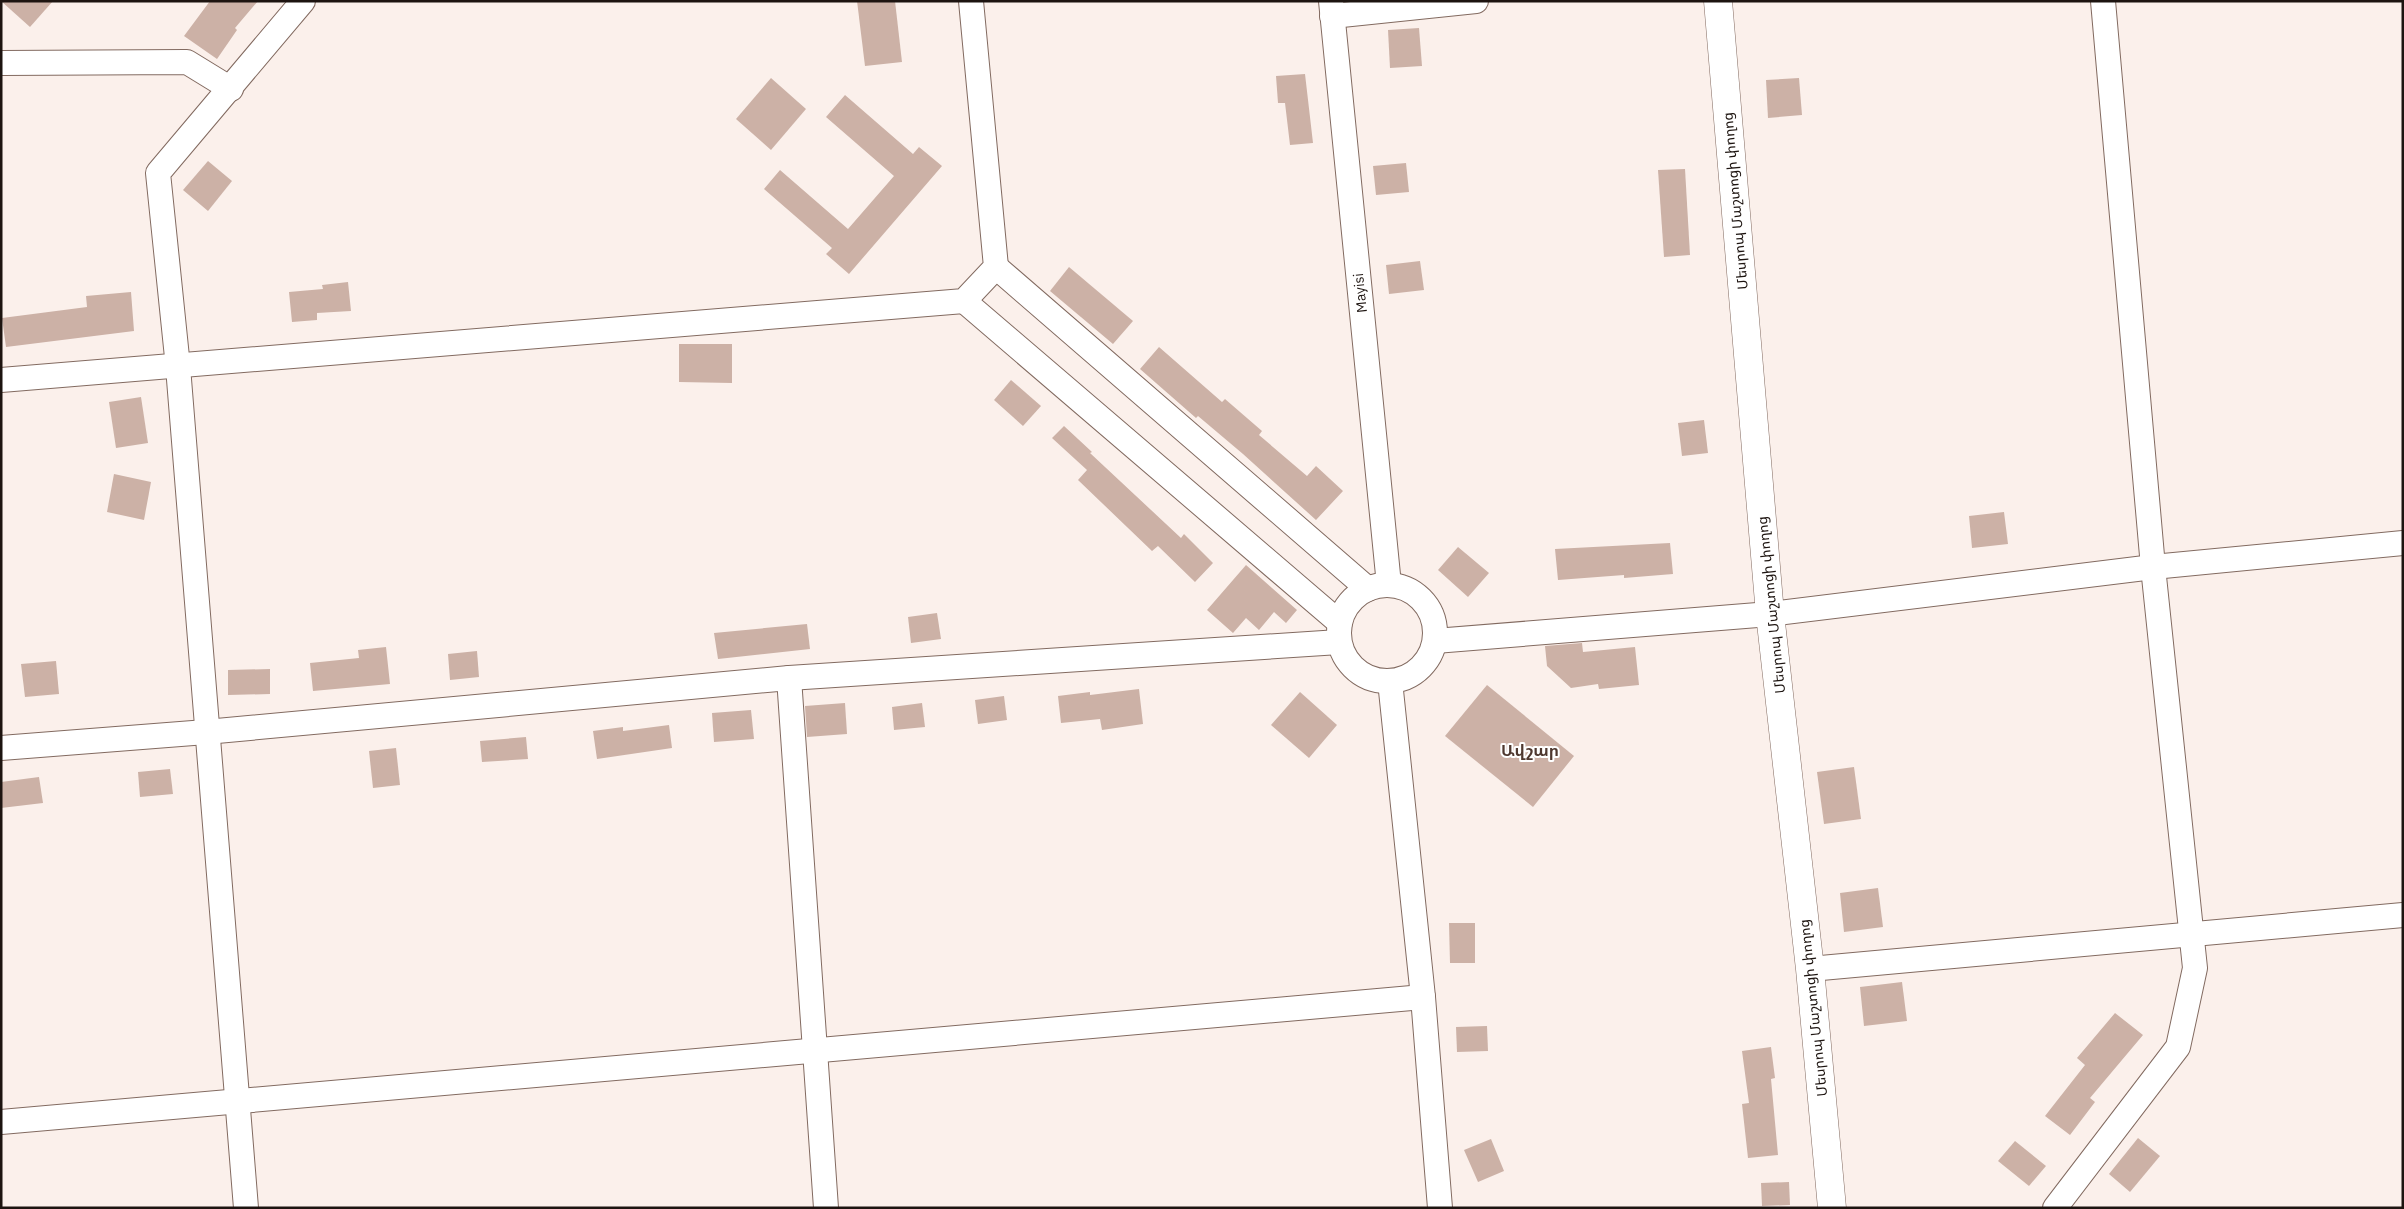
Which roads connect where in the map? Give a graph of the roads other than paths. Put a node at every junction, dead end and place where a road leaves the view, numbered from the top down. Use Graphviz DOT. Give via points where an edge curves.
graph roads {
  1 [pos="304,1"];
  2 [pos="971,1"];
  3 [pos="1476,1"];
  4 [pos="1718,1"];
  5 [pos="2103,1"];
  6 [pos="1332,9"];
  7 [pos="1,63"];
  8 [pos="231,89"];
  9 [pos="996,267"];
  10 [pos="964,301"];
  11 [pos="178,367"];
  12 [pos="1,380"];
  13 [pos="2403,543"];
  14 [pos="2153,567"];
  15 [pos="1379,587"];
  16 [pos="1770,614"];
  17 [pos="1340,632"];
  18 [pos="1434,641"];
  19 [pos="789,678"];
  20 [pos="1390,682"];
  21 [pos="206,732"];
  22 [pos="1,748"];
  23 [pos="2403,915"];
  24 [pos="2191,933"];
  25 [pos="1810,970"];
  26 [pos="1423,997"];
  27 [pos="817,1049"];
  28 [pos="236,1102"];
  29 [pos="1,1122"];
  30 [pos="246,1208"];
  31 [pos="826,1208"];
  32 [pos="1440,1208"];
  33 [pos="1832,1208"];
  34 [pos="2055,1208"];
  1 -- 8 [label="street"];
  2 -- 9 [label="street"];
  3 -- 6 [label="street"];
  4 -- 16 [label="main road, Մեսրոպ Մաշտոցի փողոց"];
  5 -- 14 [label="street"];
  6 -- 15 [label="street, Mayisi"];
  7 -- 8 [label="street" via="187,62"];
  8 -- 11 [label="street" via="158,173"];
  9 -- 10 [label="street"];
  9 -- 15 [label="street"];
  10 -- 11 [label="street"];
  10 -- 17 [label="street"];
  11 -- 12 [label="street"];
  11 -- 21 [label="street"];
  13 -- 14 [label="street"];
  14 -- 16 [label="street"];
  14 -- 24 [label="street"];
  15 -- 17 [label="street" via="1355,597 1346,608"];
  15 -- 18 [label="street" via="1405,589 1419,597 1429,610 1434,625"];
  16 -- 18 [label="street"];
  16 -- 25 [label="main road, Մեսրոպ Մաշտոցի փողոց"];
  17 -- 19 [label="street"];
  17 -- 20 [label="street" via="1344,655 1352,666 1363,675"];
  18 -- 20 [label="street" via="1429,656 1419,669 1406,678"];
  19 -- 21 [label="street"];
  19 -- 27 [label="street"];
  20 -- 26 [label="street"];
  21 -- 22 [label="street"];
  21 -- 28 [label="street"];
  23 -- 24 [label="street"];
  24 -- 25 [label="street"];
  24 -- 34 [label="street" via="2195,968 2178,1047"];
  25 -- 33 [label="main road, Մեսրոպ Մաշտոցի փողոց"];
  26 -- 27 [label="street"];
  26 -- 32 [label="street"];
  27 -- 28 [label="street"];
  27 -- 31 [label="street"];
  28 -- 29 [label="street"];
  28 -- 30 [label="street"];
}
